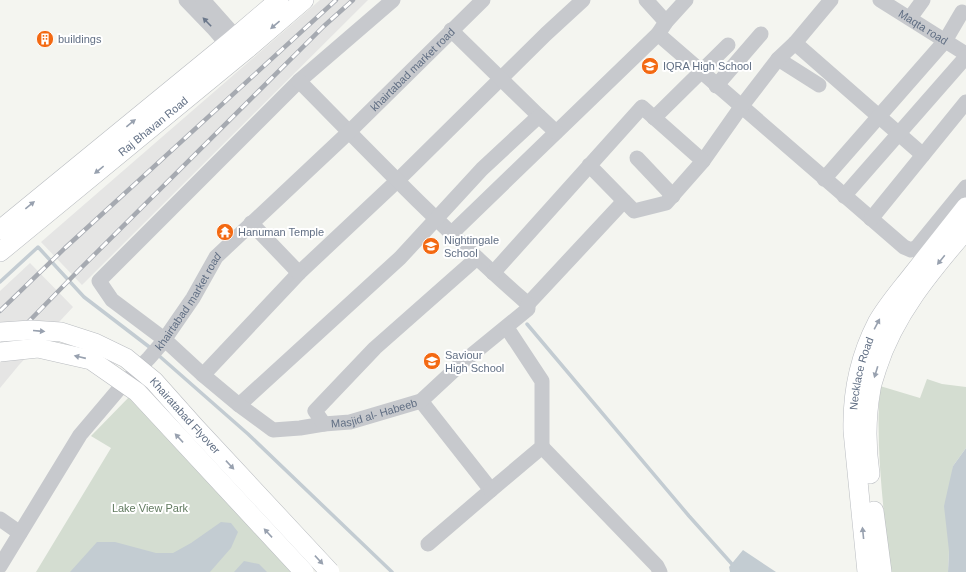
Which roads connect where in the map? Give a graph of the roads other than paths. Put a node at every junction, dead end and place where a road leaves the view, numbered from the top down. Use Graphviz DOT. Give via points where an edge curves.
graph roads {
  1 [pos="186,0"];
  2 [pos="203,0"];
  3 [pos="279,0"];
  4 [pos="304,0"];
  5 [pos="393,0"];
  6 [pos="483,0"];
  7 [pos="583,0"];
  8 [pos="646,0"];
  9 [pos="686,0"];
  10 [pos="831,0"];
  11 [pos="880,0"];
  12 [pos="923,0"];
  13 [pos="962,12"];
  14 [pos="910,18"];
  15 [pos="666,22"];
  16 [pos="451,30"];
  17 [pos="658,34"];
  18 [pos="761,34"];
  19 [pos="945,41"];
  20 [pos="795,42"];
  21 [pos="728,46"];
  22 [pos="237,47"];
  23 [pos="966,55"];
  24 [pos="778,59"];
  25 [pos="701,72"];
  26 [pos="501,79"];
  27 [pos="299,81"];
  28 [pos="819,85"];
  29 [pos="716,86"];
  30 [pos="966,102"];
  31 [pos="741,107"];
  32 [pos="539,116"];
  33 [pos="879,116"];
  34 [pos="654,118"];
  35 [pos="349,132"];
  36 [pos="556,132"];
  37 [pos="899,134"];
  38 [pos="923,155"];
  39 [pos="637,158"];
  40 [pos="703,161"];
  41 [pos="589,165"];
  42 [pos="824,179"];
  43 [pos="397,181"];
  44 [pos="966,187"];
  45 [pos="673,196"];
  46 [pos="844,196"];
  47 [pos="624,201"];
  48 [pos="966,207"];
  49 [pos="437,219"];
  50 [pos="871,219"];
  51 [pos="251,223"];
  52 [pos="0,230"];
  53 [pos="966,230"];
  54 [pos="452,233"];
  55 [pos="0,252"];
  56 [pos="477,258"];
  57 [pos="299,273"];
  58 [pos="493,273"];
  59 [pos="528,304"];
  60 [pos="507,328"];
  61 [pos="0,332"];
  62 [pos="163,341"];
  63 [pos="0,352"];
  64 [pos="203,375"];
  65 [pos="422,401"];
  66 [pos="239,404"];
  67 [pos="324,424"];
  68 [pos="542,447"];
  69 [pos="491,490"];
  70 [pos="0,519"];
  71 [pos="20,533"];
  72 [pos="428,544"];
  73 [pos="0,566"];
  74 [pos="304,572"];
  75 [pos="330,572"];
  76 [pos="660,572"];
  77 [pos="868,572"];
  78 [pos="882,572"];
  22 -- 1 [label="street, one-way" via="214,29"];
  2 -- 22 [label="street"];
  3 -- 22 [label="main road, Raj Bhavan Road"];
  4 -- 22 [label="main road, Raj Bhavan Road, one-way"];
  5 -- 27 [label="street"];
  6 -- 16 [label="street, khairtabad market road"];
  7 -- 26 [label="street"];
  8 -- 15 [label="street"];
  9 -- 15 [label="street"];
  10 -- 20 [label="street"];
  11 -- 14 [label="street, Maqta road"];
  12 -- 14 [label="street"];
  13 -- 19 [label="street"];
  14 -- 19 [label="street, Maqta road"];
  15 -- 17 [label="street"];
  16 -- 26 [label="street"];
  16 -- 35 [label="street, khairtabad market road"];
  17 -- 25 [label="street"];
  17 -- 36 [label="street"];
  18 -- 29 [label="street"];
  19 -- 23 [label="street, Maqta road"];
  19 -- 33 [label="street"];
  20 -- 24 [label="street"];
  20 -- 33 [label="street"];
  21 -- 25 [label="street"];
  52 -- 22 [label="main road, Raj Bhavan Road, one-way"];
  22 -- 55 [label="main road, Raj Bhavan Road, one-way"];
  23 -- 37 [label="street"];
  24 -- 28 [label="street"];
  24 -- 31 [label="street"];
  25 -- 29 [label="street"];
  25 -- 34 [label="street"];
  26 -- 32 [label="street"];
  26 -- 43 [label="street"];
  27 -- 35 [label="street"];
  27 -- 62 [label="street, Masjid al- Habeeb" via="99,281 112,300"];
  29 -- 31 [label="street"];
  30 -- 38 [label="street"];
  31 -- 40 [label="street"];
  31 -- 42 [label="street"];
  32 -- 36 [label="street"];
  32 -- 49 [label="street" via="482,169"];
  33 -- 37 [label="street"];
  33 -- 42 [label="street"];
  34 -- 40 [label="street"];
  34 -- 41 [label="street" via="642,107"];
  35 -- 43 [label="street"];
  35 -- 51 [label="street, khairtabad market road"];
  36 -- 54 [label="street"];
  37 -- 38 [label="street"];
  37 -- 46 [label="street"];
  38 -- 50 [label="street"];
  39 -- 45 [label="street"];
  40 -- 45 [label="street"];
  41 -- 47 [label="street"];
  41 -- 58 [label="street"];
  42 -- 46 [label="street"];
  43 -- 49 [label="street"];
  43 -- 57 [label="street"];
  44 -- 50 [label="street" via="917,247 911,250"];
  45 -- 47 [label="street" via="666,203 634,211"];
  46 -- 50 [label="street"];
  47 -- 59 [label="street, Masjid al- Habeeb"];
  77 -- 48 [label="main road, Necklace Road, one-way" via="852,431 852,412 859,373 878,322 892,300"];
  49 -- 54 [label="street"];
  49 -- 66 [label="street" via="400,258"];
  51 -- 57 [label="street"];
  51 -- 62 [label="street, khairtabad market road" via="216,257 193,298"];
  53 -- 78 [label="main road, Necklace Road, one-way" via="914,294 886,345 871,388 868,456"];
  54 -- 56 [label="street"];
  56 -- 58 [label="street"];
  56 -- 67 [label="street" via="375,348 315,410"];
  57 -- 64 [label="street"];
  58 -- 59 [label="street"];
  59 -- 60 [label="street, Masjid al- Habeeb" via="528,309"];
  60 -- 65 [label="street, Masjid al- Habeeb" via="463,362"];
  60 -- 68 [label="street" via="542,381"];
  61 -- 75 [label="main road, Khairatabad Flyover, one-way, bridge" via="61,332 95,343 126,358 154,381"];
  62 -- 64 [label="street, Masjid al- Habeeb"];
  62 -- 71 [label="street, khairtabad market road" via="80,435"];
  74 -- 63 [label="main road, Khairatabad Flyover, one-way, bridge" via="137,392 91,360 38,348"];
  64 -- 66 [label="street, Masjid al- Habeeb"];
  65 -- 67 [label="street, Masjid al- Habeeb" via="350,422"];
  65 -- 69 [label="street"];
  66 -- 67 [label="street, Masjid al- Habeeb" via="273,430"];
  68 -- 69 [label="street"];
  68 -- 76 [label="street"];
  69 -- 72 [label="street"];
  70 -- 71 [label="street"];
  71 -- 73 [label="street, khairtabad market road"];
}
